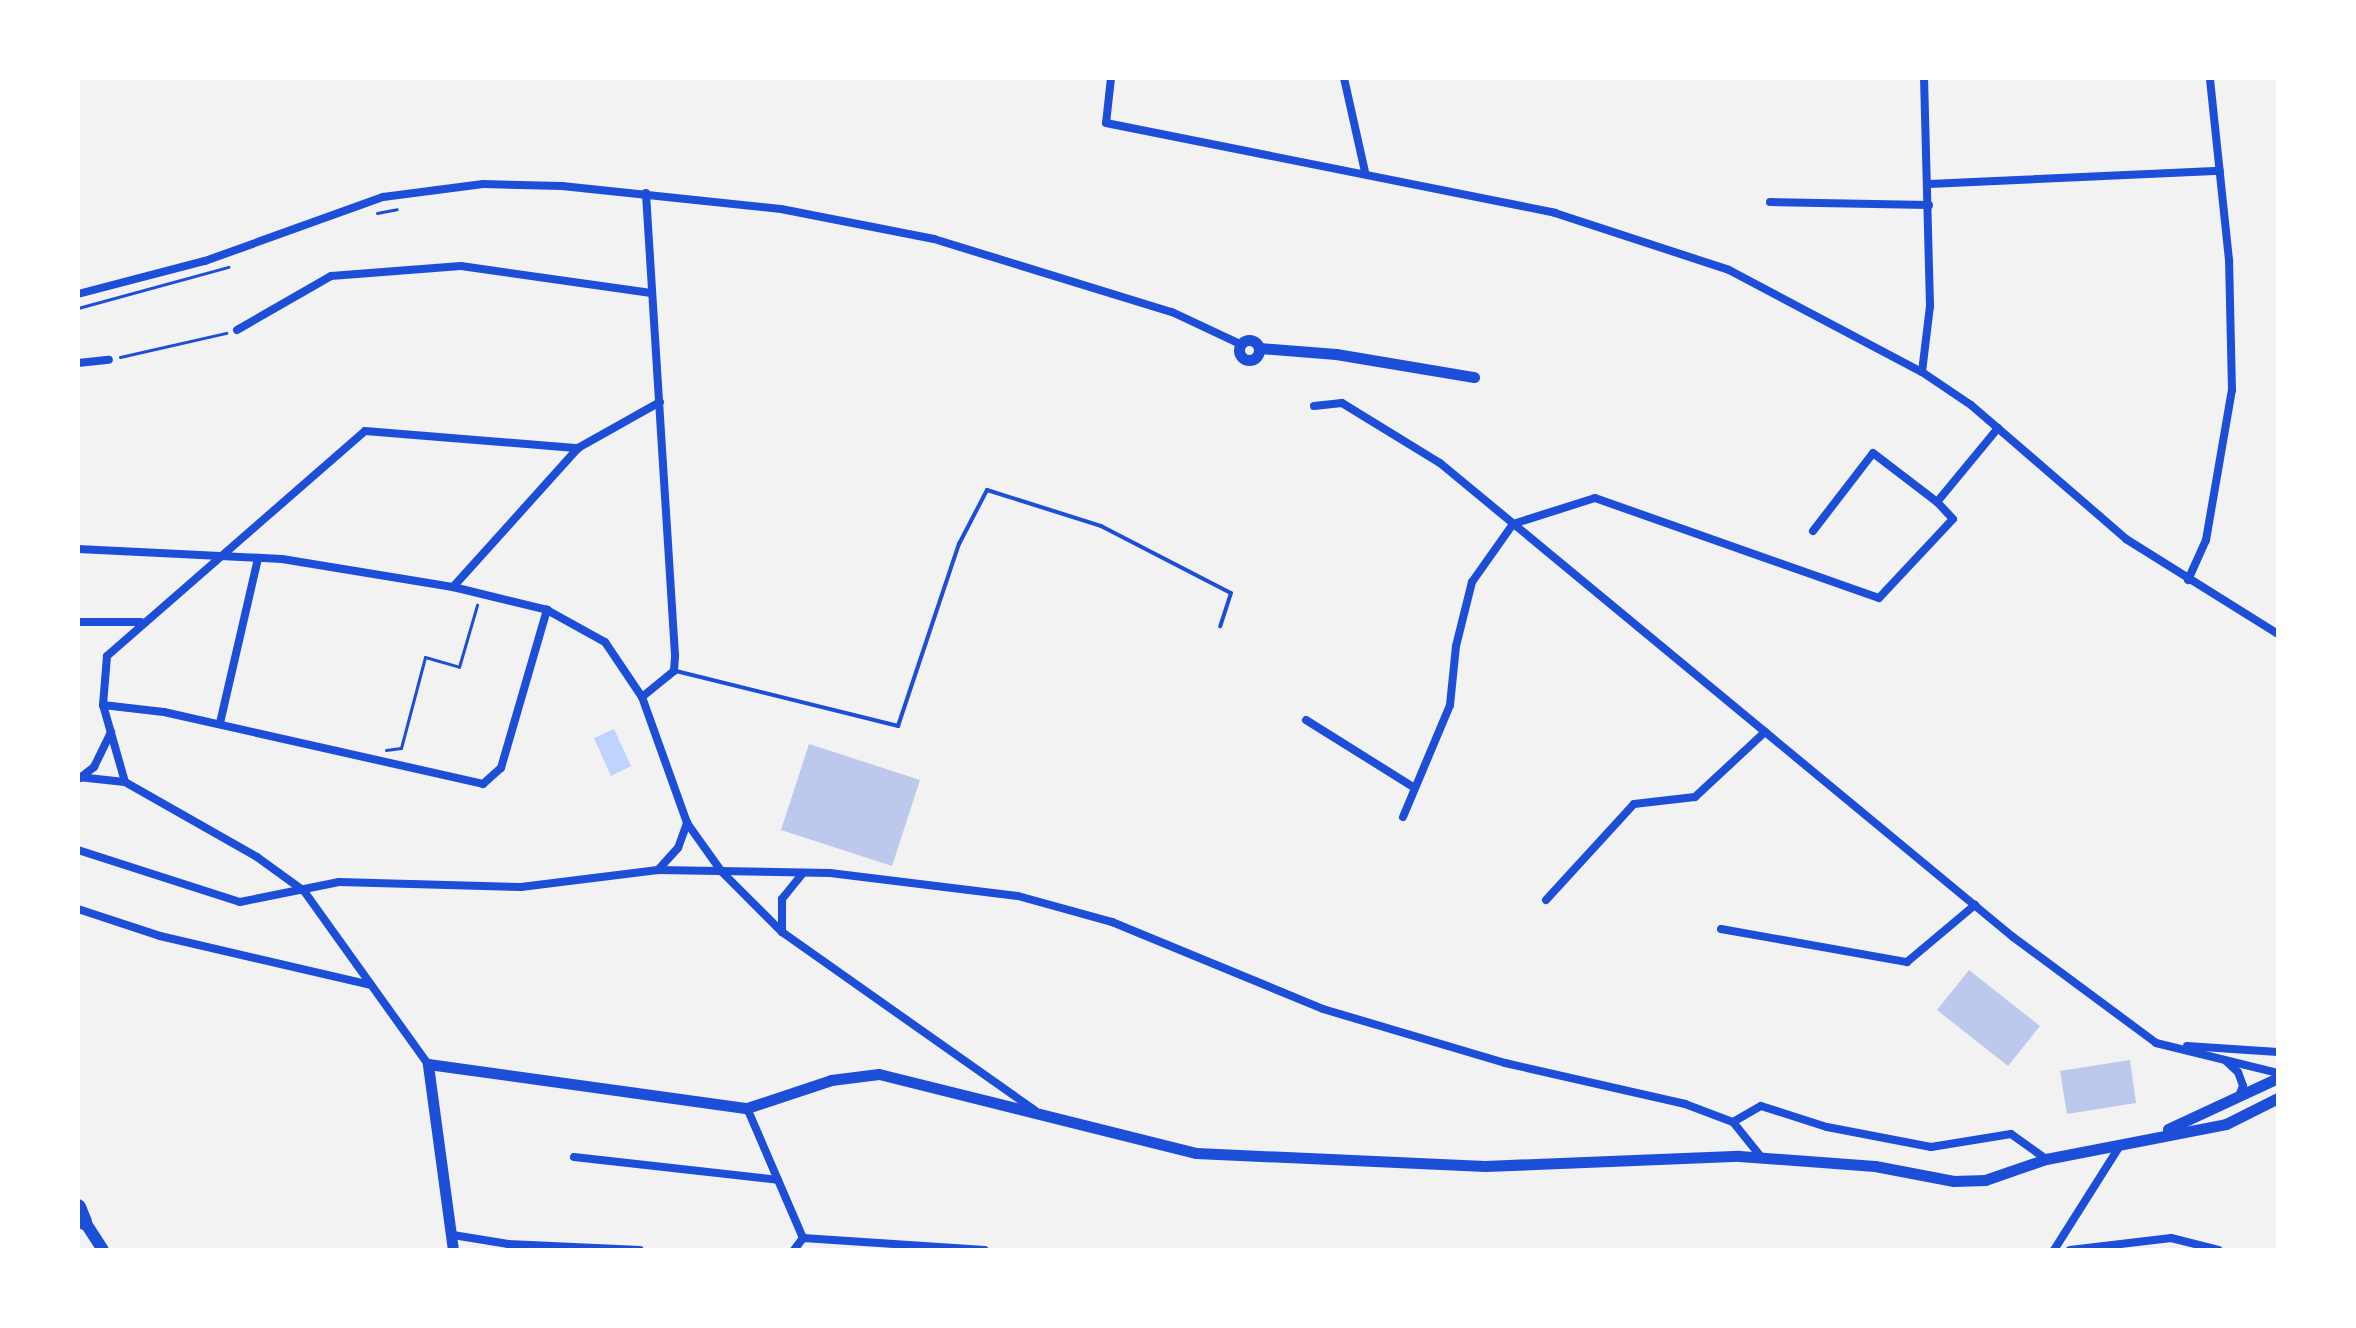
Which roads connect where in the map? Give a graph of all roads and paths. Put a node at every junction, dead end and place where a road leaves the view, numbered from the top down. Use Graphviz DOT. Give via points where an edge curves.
graph roads {
  1 [pos="1111,78"];
  2 [pos="1344,78"];
  3 [pos="1924,78"];
  4 [pos="2210,78"];
  5 [pos="2220,171"];
  6 [pos="1365,172"];
  7 [pos="1929,184"];
  8 [pos="646,193"];
  9 [pos="1770,202"];
  10 [pos="1929,205"];
  11 [pos="651,293"];
  12 [pos="78,294"];
  13 [pos="237,330"];
  14 [pos="1240,344"];
  15 [pos="109,360"];
  16 [pos="78,363"];
  17 [pos="1922,372"];
  18 [pos="1474,377"];
  19 [pos="660,402"];
  20 [pos="1314,406"];
  21 [pos="1998,428"];
  22 [pos="578,448"];
  23 [pos="1937,502"];
  24 [pos="1513,524"];
  25 [pos="1813,531"];
  26 [pos="78,549"];
  27 [pos="227,556"];
  28 [pos="258,558"];
  29 [pos="2188,580"];
  30 [pos="453,587"];
  31 [pos="480,594"];
  32 [pos="547,610"];
  33 [pos="78,622"];
  34 [pos="141,622"];
  35 [pos="1220,626"];
  36 [pos="2278,634"];
  37 [pos="674,671"];
  38 [pos="642,697"];
  39 [pos="103,705"];
  40 [pos="1306,720"];
  41 [pos="220,723"];
  42 [pos="111,731"];
  43 [pos="1765,732"];
  44 [pos="360,753"];
  45 [pos="79,778"];
  46 [pos="125,782"];
  47 [pos="1415,788"];
  48 [pos="1403,817"];
  49 [pos="687,823"];
  50 [pos="78,850"];
  51 [pos="658,870"];
  52 [pos="722,872"];
  53 [pos="803,873"];
  54 [pos="304,891"];
  55 [pos="1546,900"];
  56 [pos="1975,905"];
  57 [pos="78,909"];
  58 [pos="1721,929"];
  59 [pos="782,932"];
  60 [pos="371,985"];
  61 [pos="2156,1043"];
  62 [pos="2278,1052"];
  63 [pos="2225,1060"];
  64 [pos="428,1064"];
  65 [pos="2278,1075"];
  66 [pos="2278,1098"];
  67 [pos="2238,1099"];
  68 [pos="747,1108"];
  69 [pos="1044,1118"];
  70 [pos="1733,1122"];
  71 [pos="2141,1139"];
  72 [pos="2121,1144"];
  73 [pos="574,1157"];
  74 [pos="1761,1157"];
  75 [pos="2046,1159"];
  76 [pos="778,1180"];
  77 [pos="80,1214"];
  78 [pos="453,1235"];
  79 [pos="803,1238"];
  80 [pos="103,1250"];
  81 [pos="453,1250"];
  82 [pos="640,1250"];
  83 [pos="794,1250"];
  84 [pos="985,1250"];
  85 [pos="2054,1250"];
  86 [pos="2070,1250"];
  87 [pos="2219,1250"];
  1 -- 6 [label="street" via="1106,123"];
  2 -- 6 [label="street"];
  3 -- 7 [label="street"];
  4 -- 5 [label="street"];
  5 -- 7 [label="street"];
  5 -- 29 [label="street" via="2229,260 2232,390 2206,540"];
  6 -- 17 [label="street" via="1555,213 1666,246 1805,307"];
  7 -- 10 [label="street"];
  8 -- 11 [label="street"];
  8 -- 12 [label="street" via="483,184 383,197 205,261"];
  8 -- 14 [label="street" via="851,219 934,239 1172,312"];
  9 -- 10 [label="street"];
  10 -- 17 [label="street" via="1929,335"];
  11 -- 13 [label="street" via="461,266 331,276"];
  11 -- 19 [label="street"];
  13 -- 15 [label="path"];
  14 -- 18 [label="street" via="1239,354 1246,360 1255,358 1259,348 1336,354"];
  15 -- 16 [label="street"];
  17 -- 21 [label="street"];
  19 -- 22 [label="street"];
  19 -- 37 [label="street"];
  20 -- 24 [label="street" via="1342,403 1440,463"];
  21 -- 23 [label="street"];
  21 -- 29 [label="street" via="2126,539"];
  22 -- 27 [label="street" via="365,431"];
  22 -- 30 [label="street"];
  23 -- 24 [label="street" via="1953,519 1879,598 1595,498"];
  23 -- 25 [label="street" via="1873,453"];
  24 -- 43 [label="street"];
  24 -- 47 [label="street" via="1472,582 1456,646 1450,705"];
  26 -- 27 [label="street"];
  27 -- 28 [label="street"];
  27 -- 34 [label="street"];
  28 -- 30 [label="street"];
  28 -- 41 [label="street"];
  29 -- 36 [label="street"];
  30 -- 31 [label="street"];
  31 -- 32 [label="street"];
  31 -- 44 [label="path" via="459,667 425,657 401,748"];
  32 -- 38 [label="street" via="605,642"];
  32 -- 44 [label="street" via="501,768 483,784"];
  33 -- 34 [label="street"];
  34 -- 39 [label="street" via="107,656"];
  35 -- 37 [label="lane" via="1231,593 1101,526 987,490 959,544 898,726"];
  37 -- 38 [label="street"];
  38 -- 49 [label="street"];
  39 -- 41 [label="street"];
  39 -- 42 [label="street"];
  40 -- 47 [label="street"];
  41 -- 44 [label="street"];
  42 -- 45 [label="street" via="94,767"];
  42 -- 46 [label="street"];
  43 -- 55 [label="street" via="1695,797 1634,804"];
  43 -- 56 [label="street"];
  45 -- 46 [label="street"];
  46 -- 54 [label="street" via="257,857"];
  47 -- 48 [label="street"];
  49 -- 51 [label="street" via="678,848"];
  49 -- 52 [label="street"];
  50 -- 54 [label="street" via="240,902"];
  51 -- 52 [label="street"];
  51 -- 54 [label="street" via="521,887 339,882"];
  52 -- 53 [label="street"];
  52 -- 59 [label="street"];
  53 -- 59 [label="street" via="782,899"];
  53 -- 70 [label="street" via="946,884 1018,896 1112,922 1323,1009 1505,1063 1685,1104"];
  54 -- 60 [label="street"];
  56 -- 58 [label="street" via="1907,962"];
  56 -- 61 [label="street"];
  57 -- 60 [label="street" via="160,936"];
  59 -- 69 [label="street"];
  60 -- 64 [label="street"];
  61 -- 62 [label="street"];
  61 -- 63 [label="street"];
  63 -- 65 [label="street"];
  63 -- 67 [label="street" via="2243,1086"];
  64 -- 68 [label="street"];
  64 -- 78 [label="street"];
  65 -- 67 [label="street"];
  66 -- 71 [label="street" via="2226,1124"];
  67 -- 71 [label="street"];
  68 -- 69 [label="street" via="831,1080 879,1074"];
  68 -- 76 [label="street"];
  69 -- 74 [label="street" via="1196,1153 1355,1164 1561,1165"];
  70 -- 74 [label="street"];
  70 -- 75 [label="street" via="1761,1106 1827,1127 1931,1147 2011,1134"];
  71 -- 72 [label="street"];
  72 -- 75 [label="street"];
  72 -- 85 [label="street"];
  73 -- 76 [label="street"];
  74 -- 75 [label="street" via="1875,1166 1954,1181 1985,1180"];
  76 -- 79 [label="street"];
  77 -- 80 [label="main road"];
  78 -- 81 [label="street"];
  78 -- 82 [label="street" via="508,1244"];
  79 -- 83 [label="street"];
  79 -- 84 [label="street"];
  86 -- 87 [label="street" via="2171,1238"];
}
